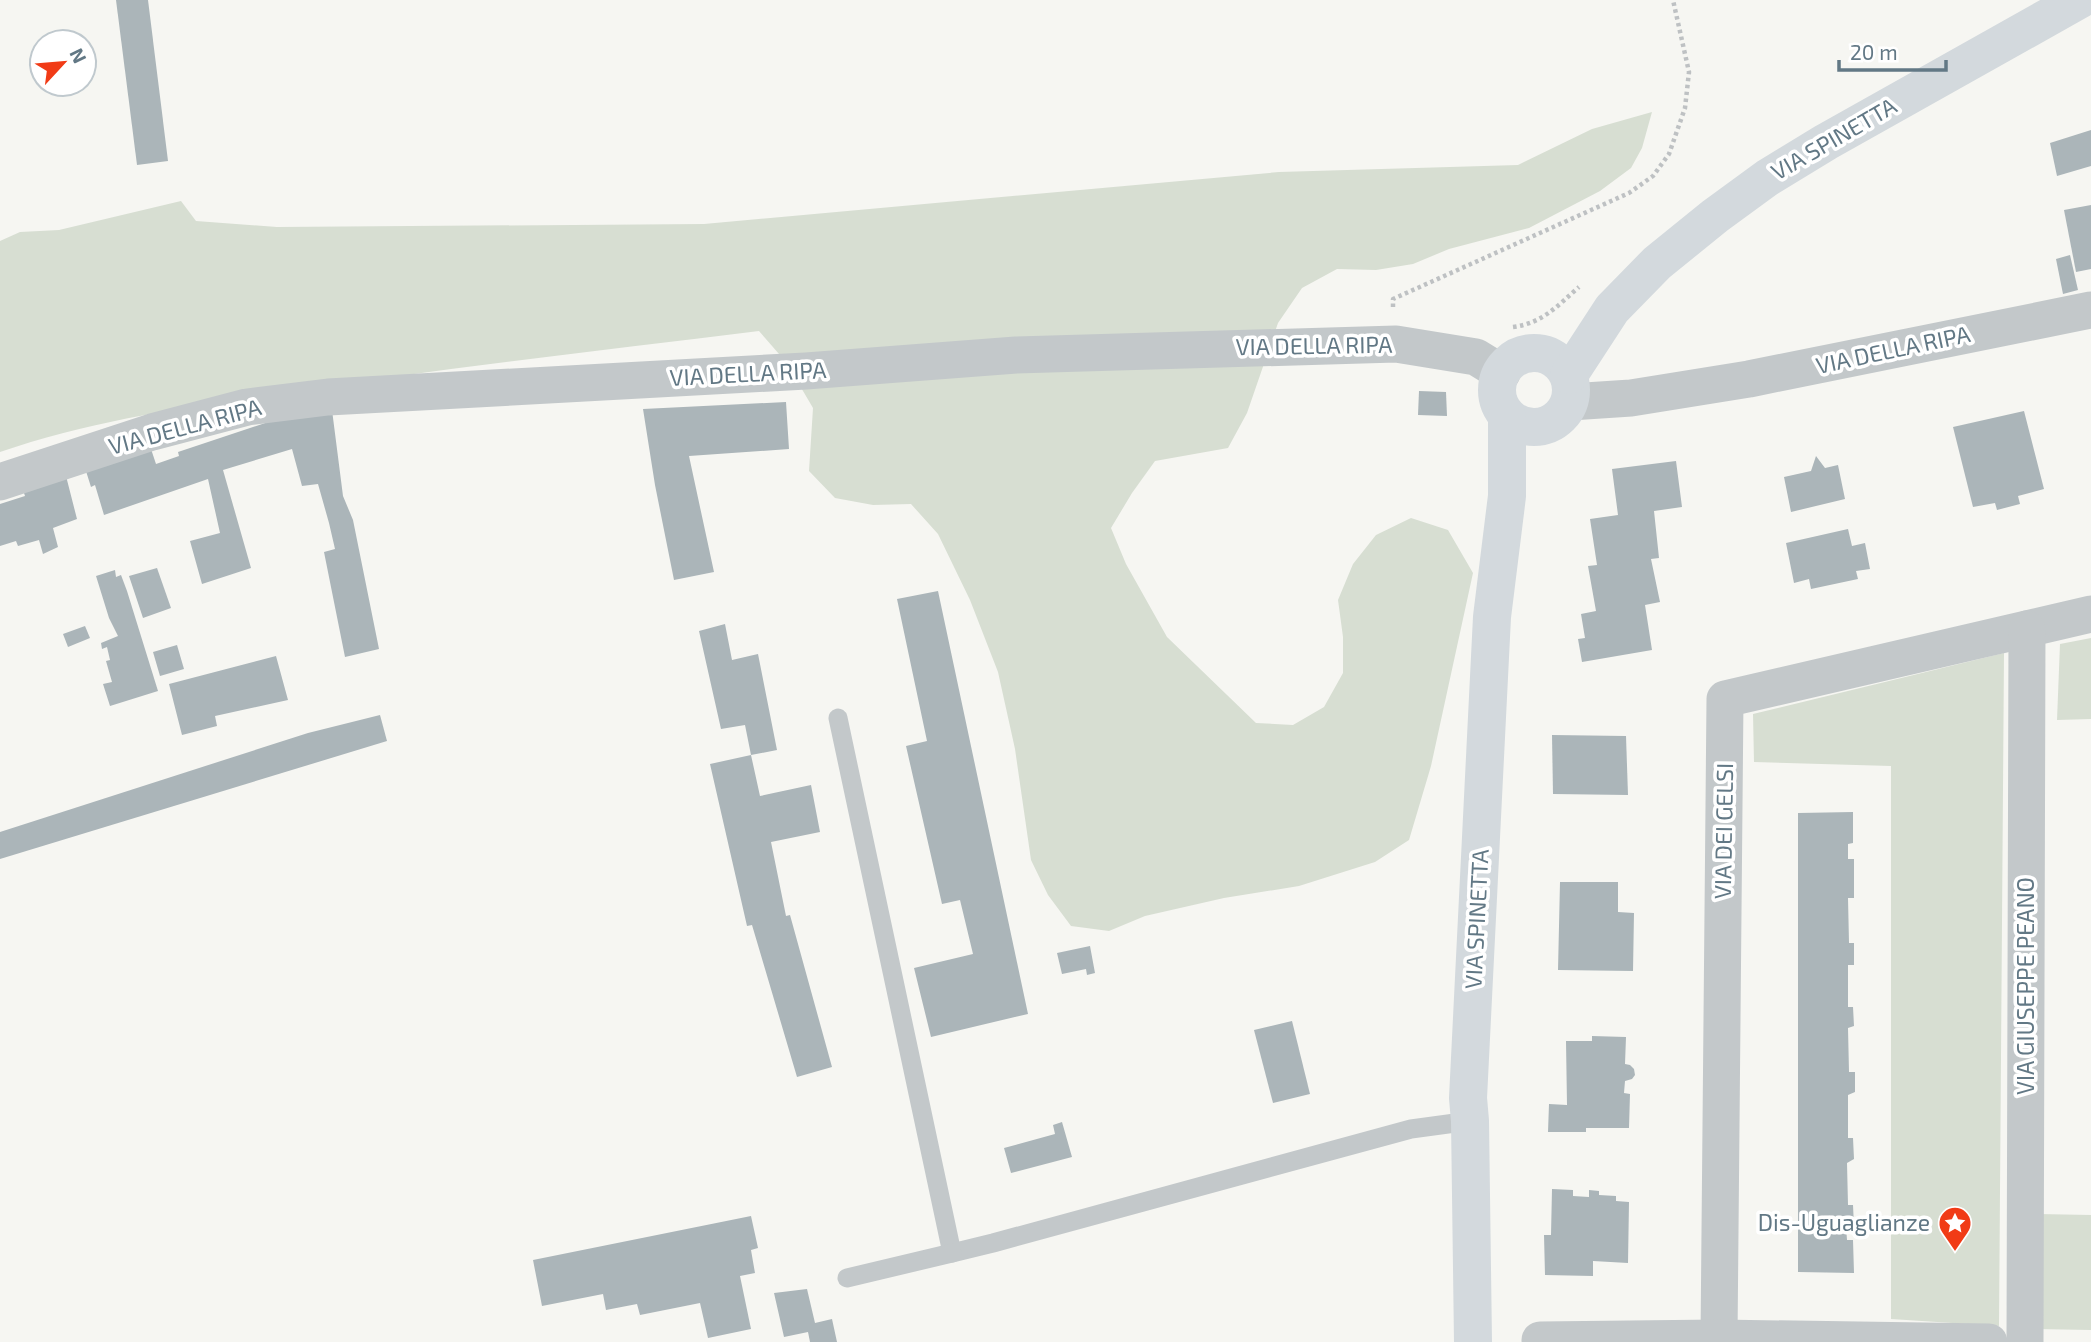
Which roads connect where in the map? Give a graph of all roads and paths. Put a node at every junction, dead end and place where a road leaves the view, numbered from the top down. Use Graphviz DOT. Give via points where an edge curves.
graph roads {
  1 [pos="1673,0"];
  2 [pos="2079,0"];
  3 [pos="2091,310"];
  4 [pos="1396,344"];
  5 [pos="1502,373"];
  6 [pos="1562,378"];
  7 [pos="1524,422"];
  8 [pos="0,482"];
  9 [pos="2091,614"];
  10 [pos="2027,629"];
  11 [pos="838,718"];
  12 [pos="1470,1121"];
  13 [pos="952,1253"];
  14 [pos="847,1278"];
  15 [pos="1719,1338"];
  16 [pos="1540,1340"];
  17 [pos="1472,1342"];
  18 [pos="1989,1342"];
  19 [pos="2025,1342"];
  1 -- 4 [label="path" via="1689,72 1685,108 1669,154 1653,176 1629,193 1393,299"];
  2 -- 6 [label="main road, VIA SPINETTA" via="1767,178 1686,238 1612,309 1567,338"];
  3 -- 6 [label="street, VIA DELLA RIPA" via="1749,379 1631,398"];
  4 -- 5 [label="street, VIA DELLA RIPA" via="1476,357"];
  4 -- 8 [label="street, VIA DELLA RIPA" via="1016,355 328,397 247,407 152,432"];
  5 -- 6 [label="main road" via="1521,355 1534,353"];
  5 -- 7 [label="main road" via="1499,403"];
  6 -- 7 [label="main road" via="1564,414 1553,423"];
  7 -- 12 [label="main road, VIA SPINETTA" via="1507,496 1492,617"];
  9 -- 10 [label="street, VIA DEI GELSI"];
  10 -- 15 [label="street, VIA DEI GELSI" via="1725,699"];
  10 -- 19 [label="street, VIA GIUSEPPE PEANO"];
  11 -- 13 [label="lane"];
  12 -- 13 [label="lane" via="1411,1129"];
  12 -- 17 [label="main road, VIA SPINETTA"];
  13 -- 14 [label="lane"];
  15 -- 16 [label="street"];
  15 -- 18 [label="street"];
}
